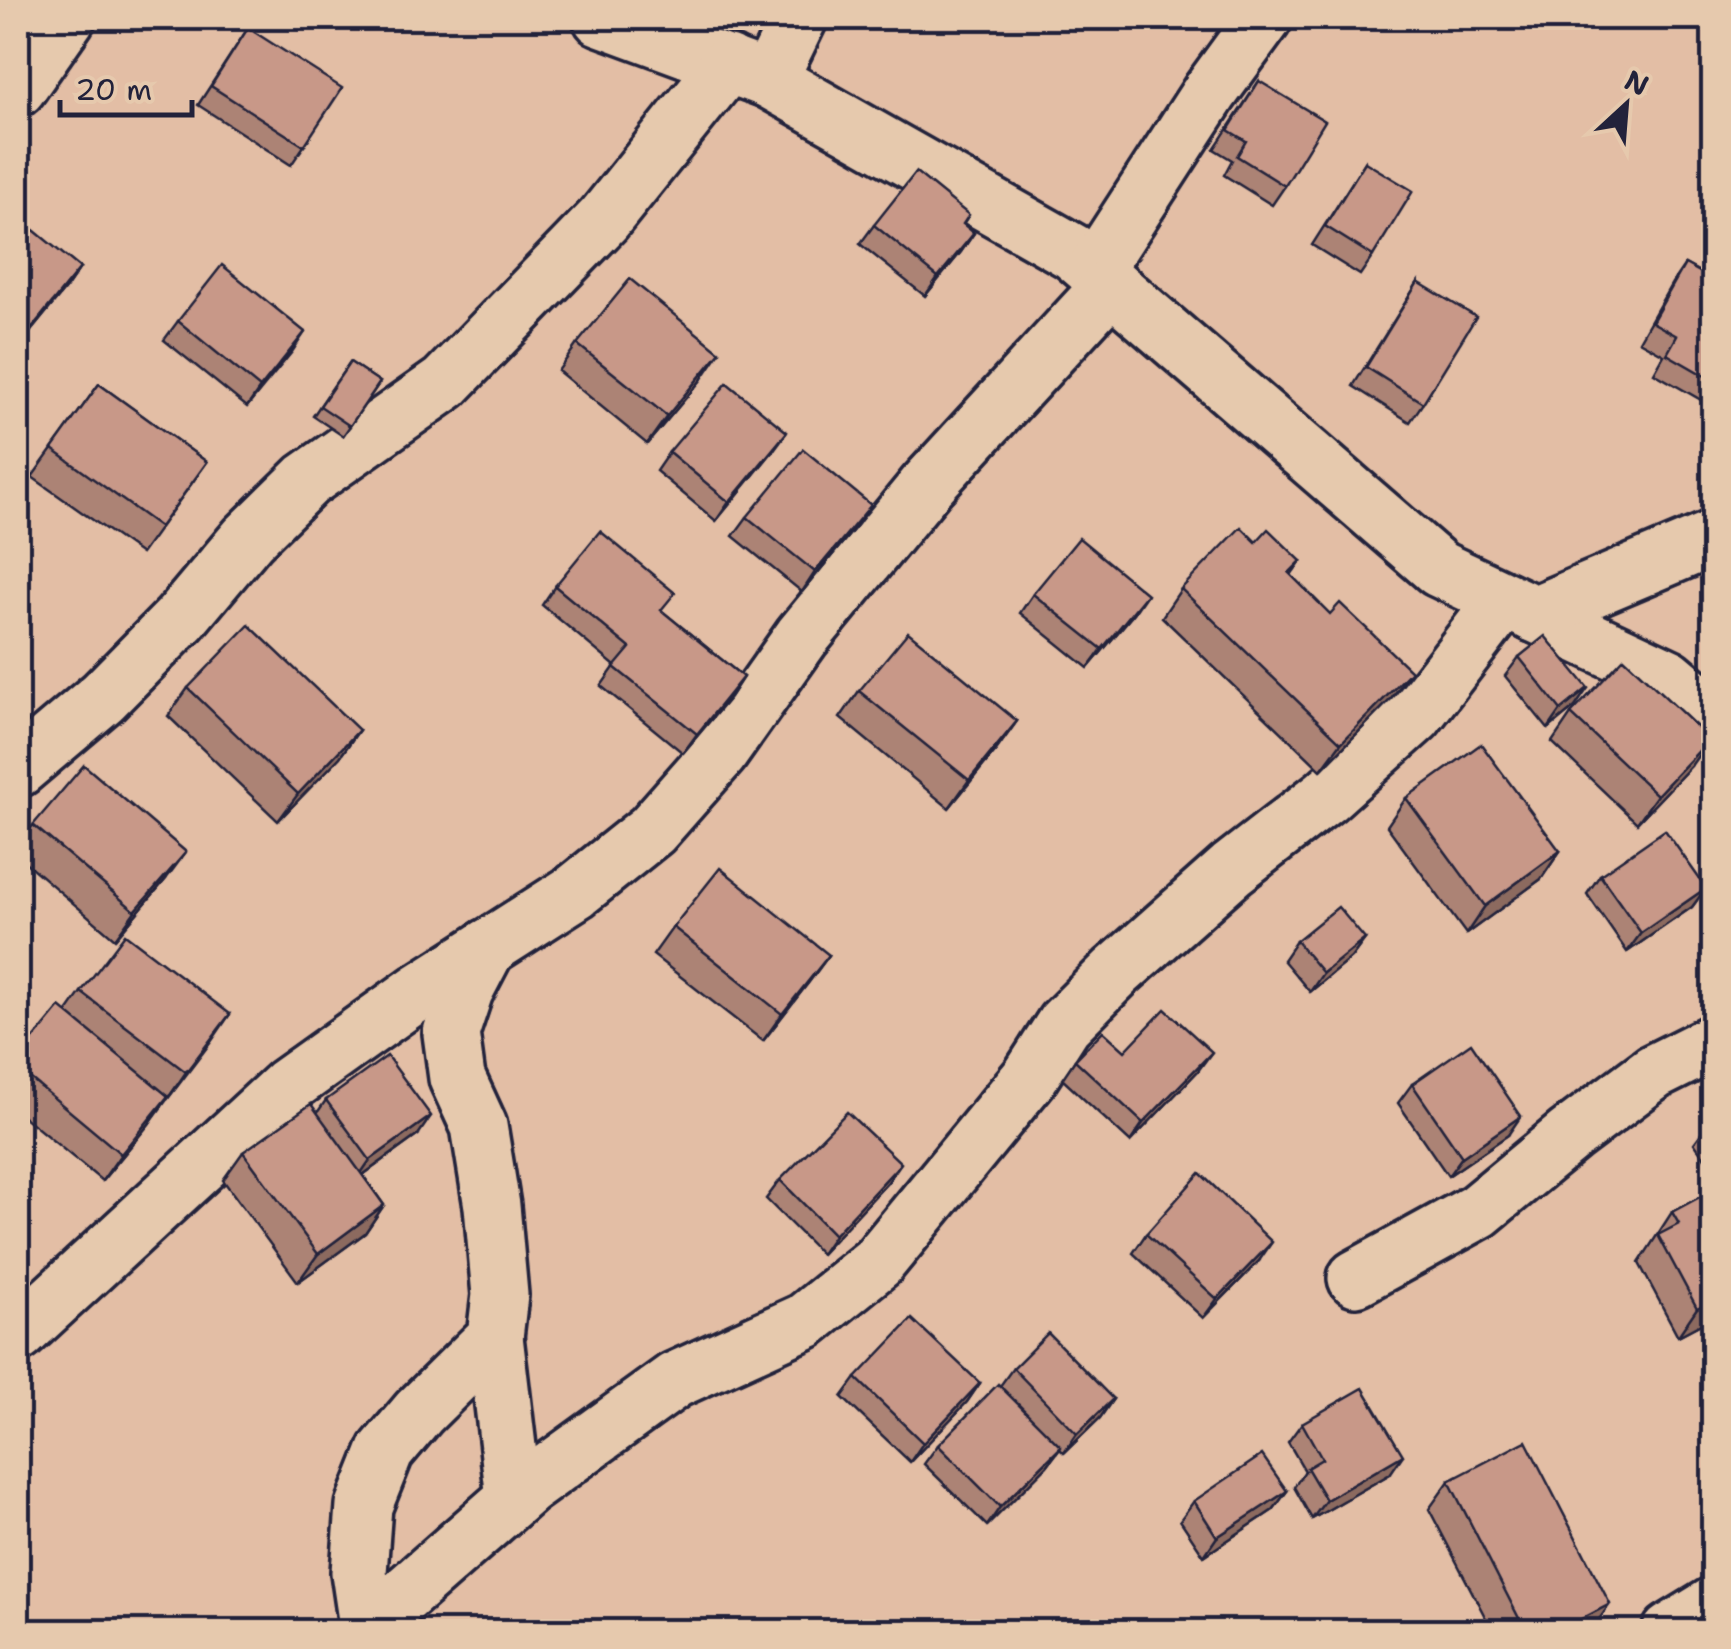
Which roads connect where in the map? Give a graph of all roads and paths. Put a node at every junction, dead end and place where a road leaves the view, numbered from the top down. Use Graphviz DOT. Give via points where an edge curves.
graph roads {
  1 [pos="68,18"];
  2 [pos="601,18"];
  3 [pos="799,18"];
  4 [pos="1264,18"];
  5 [pos="749,72"];
  6 [pos="18,88"];
  7 [pos="1102,278"];
  8 [pos="1714,538"];
  9 [pos="1519,607"];
  10 [pos="1714,715"];
  11 [pos="18,769"];
  12 [pos="488,947"];
  13 [pos="1714,1042"];
  14 [pos="1356,1278"];
  15 [pos="18,1334"];
  16 [pos="494,1337"];
  17 [pos="514,1498"];
  18 [pos="1714,1605"];
  19 [pos="364,1629"];
  20 [pos="1670,1632"];
  1 -- 6 [label="street"];
  2 -- 5 [label="street"];
  3 -- 5 [label="street"];
  4 -- 7 [label="street" via="1210,92"];
  5 -- 7 [label="street" via="1073,252"];
  5 -- 11 [label="street" via="445,383 307,480 103,697"];
  7 -- 9 [label="street" via="1439,569"];
  7 -- 12 [label="street" via="927,484 802,638 720,753 652,830 576,891"];
  8 -- 9 [label="street"];
  9 -- 10 [label="street" via="1668,677"];
  9 -- 17 [label="street" via="1415,716 1232,869 1064,1024 1030,1077 878,1262 805,1321 675,1380"];
  12 -- 15 [label="street" via="288,1086"];
  12 -- 16 [label="street" via="451,1033 457,1078 479,1126 492,1206 500,1295"];
  13 -- 14 [label="street" via="1640,1083 1478,1212"];
  16 -- 17 [label="street"];
  16 -- 19 [label="street" via="386,1451 364,1506"];
  17 -- 19 [label="street"];
  18 -- 20 [label="street"];
}
